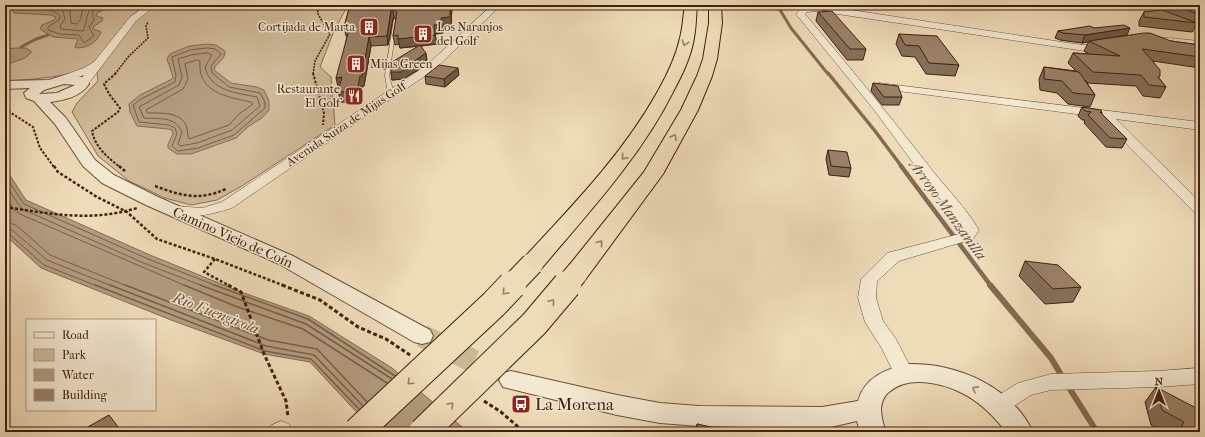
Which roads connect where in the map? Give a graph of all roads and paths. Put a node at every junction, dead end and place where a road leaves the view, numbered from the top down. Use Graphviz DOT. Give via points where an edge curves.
graph roads {
  1 [pos="152,5"];
  2 [pos="319,5"];
  3 [pos="497,5"];
  4 [pos="691,5"];
  5 [pos="715,5"];
  6 [pos="845,5"];
  7 [pos="1129,5"];
  8 [pos="1135,5"];
  9 [pos="816,8"];
  10 [pos="1200,8"];
  11 [pos="152,18"];
  12 [pos="395,20"];
  13 [pos="1200,31"];
  14 [pos="1139,39"];
  15 [pos="1118,41"];
  16 [pos="1200,44"];
  17 [pos="100,63"];
  18 [pos="53,82"];
  19 [pos="857,84"];
  20 [pos="5,85"];
  21 [pos="80,88"];
  22 [pos="5,90"];
  23 [pos="391,93"];
  24 [pos="36,98"];
  25 [pos="5,109"];
  26 [pos="1104,114"];
  27 [pos="61,121"];
  28 [pos="1200,126"];
  29 [pos="321,129"];
  30 [pos="130,174"];
  31 [pos="149,183"];
  32 [pos="229,187"];
  33 [pos="152,201"];
  34 [pos="227,205"];
  35 [pos="5,207"];
  36 [pos="172,210"];
  37 [pos="1200,210"];
  38 [pos="127,212"];
  39 [pos="221,232"];
  40 [pos="215,259"];
  41 [pos="422,336"];
  42 [pos="413,356"];
  43 [pos="904,374"];
  44 [pos="1200,376"];
  45 [pos="511,380"];
  46 [pos="481,399"];
  47 [pos="998,406"];
  48 [pos="870,421"];
  49 [pos="279,431"];
  50 [pos="357,432"];
  51 [pos="423,432"];
  52 [pos="524,432"];
  53 [pos="1020,432"];
  1 -- 17 [label="street" via="134,19"];
  2 -- 29 [label="path" via="317,14 330,34 314,64 313,71 315,88 323,110 324,122"];
  3 -- 23 [label="street, Avenida Suiza de Mijas Golf" via="431,66"];
  4 -- 50 [label="highway, one-way, bridge" via="687,39 676,71 630,150 532,264 494,304"];
  51 -- 5 [label="highway, one-way, bridge" via="534,324 651,177 688,113 704,78 713,46"];
  6 -- 9 [label="street"];
  7 -- 8 [label="street"];
  8 -- 10 [label="street"];
  8 -- 13 [label="street"];
  9 -- 15 [label="street" via="1075,47 1093,47"];
  9 -- 19 [label="street" via="804,10 800,14"];
  11 -- 30 [label="path" via="146,26 148,38 104,84 120,108 118,112 92,131 99,148 109,159"];
  12 -- 23 [label="lane" via="387,76"];
  14 -- 16 [label="street"];
  17 -- 18 [label="street"];
  17 -- 21 [label="street"];
  18 -- 20 [label="street"];
  18 -- 21 [label="street" via="77,80 82,84"];
  18 -- 24 [label="street" via="34,90 31,95"];
  19 -- 26 [label="street"];
  19 -- 43 [label="street" via="966,220 971,230 968,236 894,257 869,278 867,298 874,322"];
  21 -- 24 [label="street" via="59,96"];
  21 -- 27 [label="street" via="67,99"];
  22 -- 24 [label="street"];
  23 -- 34 [label="street, Avenida Suiza de Mijas Golf"];
  24 -- 27 [label="street, Camino Viejo de Coín"];
  25 -- 38 [label="path" via="33,127 40,148 58,172 97,197"];
  26 -- 28 [label="street"];
  26 -- 37 [label="street"];
  27 -- 33 [label="street, Camino Viejo de Coín" via="89,163 108,179"];
  31 -- 32 [label="path" via="182,196 197,197 209,197"];
  33 -- 36 [label="street, Camino Viejo de Coín"];
  33 -- 38 [label="path"];
  34 -- 36 [label="street, Avenida Suiza de Mijas Golf" via="203,212"];
  34 -- 39 [label="street, Avenida Suiza de Mijas Golf" via="217,219"];
  35 -- 38 [label="path" via="71,216 105,216"];
  36 -- 39 [label="street, Camino Viejo de Coín"];
  38 -- 40 [label="path" via="157,239"];
  39 -- 41 [label="street, Camino Viejo de Coín" via="286,260"];
  40 -- 42 [label="path" via="320,300 358,327 386,339"];
  40 -- 49 [label="path" via="204,272 241,292 264,354 286,401 288,416"];
  47 -- 43 [label="street, one-way" via="964,383 942,376"];
  43 -- 48 [label="street" via="890,378 871,396"];
  44 -- 47 [label="street" via="1051,382 1025,389"];
  45 -- 48 [label="street" via="660,413"];
  46 -- 52 [label="path"];
  47 -- 53 [label="street"];
}
